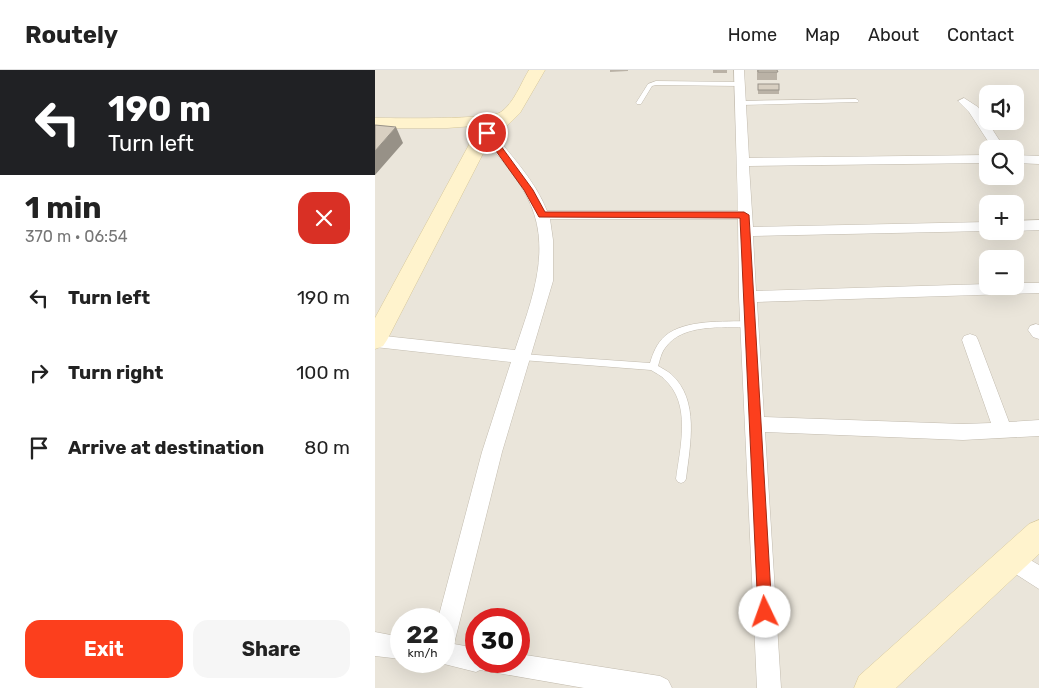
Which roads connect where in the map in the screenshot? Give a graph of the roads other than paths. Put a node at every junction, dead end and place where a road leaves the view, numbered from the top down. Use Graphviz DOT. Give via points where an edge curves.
graph roads {
  1 [pos="537,70"];
  2 [pos="739,77"];
  3 [pos="856,101"];
  4 [pos="964,101"];
  5 [pos="639,103"];
  6 [pos="740,103"];
  7 [pos="503,118"];
  8 [pos="461,122"];
  9 [pos="375,123"];
  10 [pos="483,137"];
  11 [pos="993,140"];
  12 [pos="979,159"];
  13 [pos="1024,160"];
  14 [pos="1039,160"];
  15 [pos="742,162"];
  16 [pos="542,215"];
  17 [pos="744,223"];
  18 [pos="1039,225"];
  19 [pos="979,226"];
  20 [pos="1024,226"];
  21 [pos="1039,288"];
  22 [pos="747,298"];
  23 [pos="749,324"];
  24 [pos="970,340"];
  25 [pos="375,341"];
  26 [pos="521,357"];
  27 [pos="653,367"];
  28 [pos="756,424"];
  29 [pos="1039,428"];
  30 [pos="1002,429"];
  31 [pos="681,479"];
  32 [pos="1039,534"];
  33 [pos="1011,559"];
  34 [pos="1039,578"];
  35 [pos="452,608"];
  36 [pos="375,644"];
  37 [pos="390,646"];
  38 [pos="530,668"];
  39 [pos="660,688"];
  40 [pos="769,688"];
  41 [pos="871,688"];
  1 -- 7 [label="street" via="514,108"];
  2 -- 5 [label="lane" via="656,83 650,85"];
  2 -- 6 [label="street"];
  3 -- 6 [label="lane"];
  4 -- 11 [label="street" via="974,110"];
  6 -- 15 [label="street"];
  7 -- 8 [label="street"];
  7 -- 10 [label="street"];
  8 -- 9 [label="street"];
  8 -- 10 [label="street"];
  10 -- 16 [label="street" via="529,190"];
  10 -- 25 [label="street"];
  12 -- 15 [label="street"];
  13 -- 14 [label="street"];
  15 -- 17 [label="street"];
  16 -- 17 [label="street"];
  16 -- 26 [label="street" via="547,252 545,281"];
  17 -- 19 [label="street"];
  17 -- 22 [label="street"];
  18 -- 20 [label="street"];
  21 -- 22 [label="street"];
  22 -- 23 [label="street"];
  23 -- 27 [label="lane" via="688,329 661,345"];
  23 -- 28 [label="street"];
  24 -- 30 [label="street"];
  25 -- 26 [label="street"];
  26 -- 27 [label="lane"];
  26 -- 35 [label="street" via="492,452"];
  27 -- 31 [label="lane" via="667,374 680,391 686,409"];
  28 -- 30 [label="street" via="963,432"];
  28 -- 40 [label="street"];
  29 -- 30 [label="street"];
  32 -- 33 [label="street"];
  33 -- 34 [label="street"];
  33 -- 41 [label="street"];
  36 -- 37 [label="street"];
  38 -- 39 [label="street"];
}
